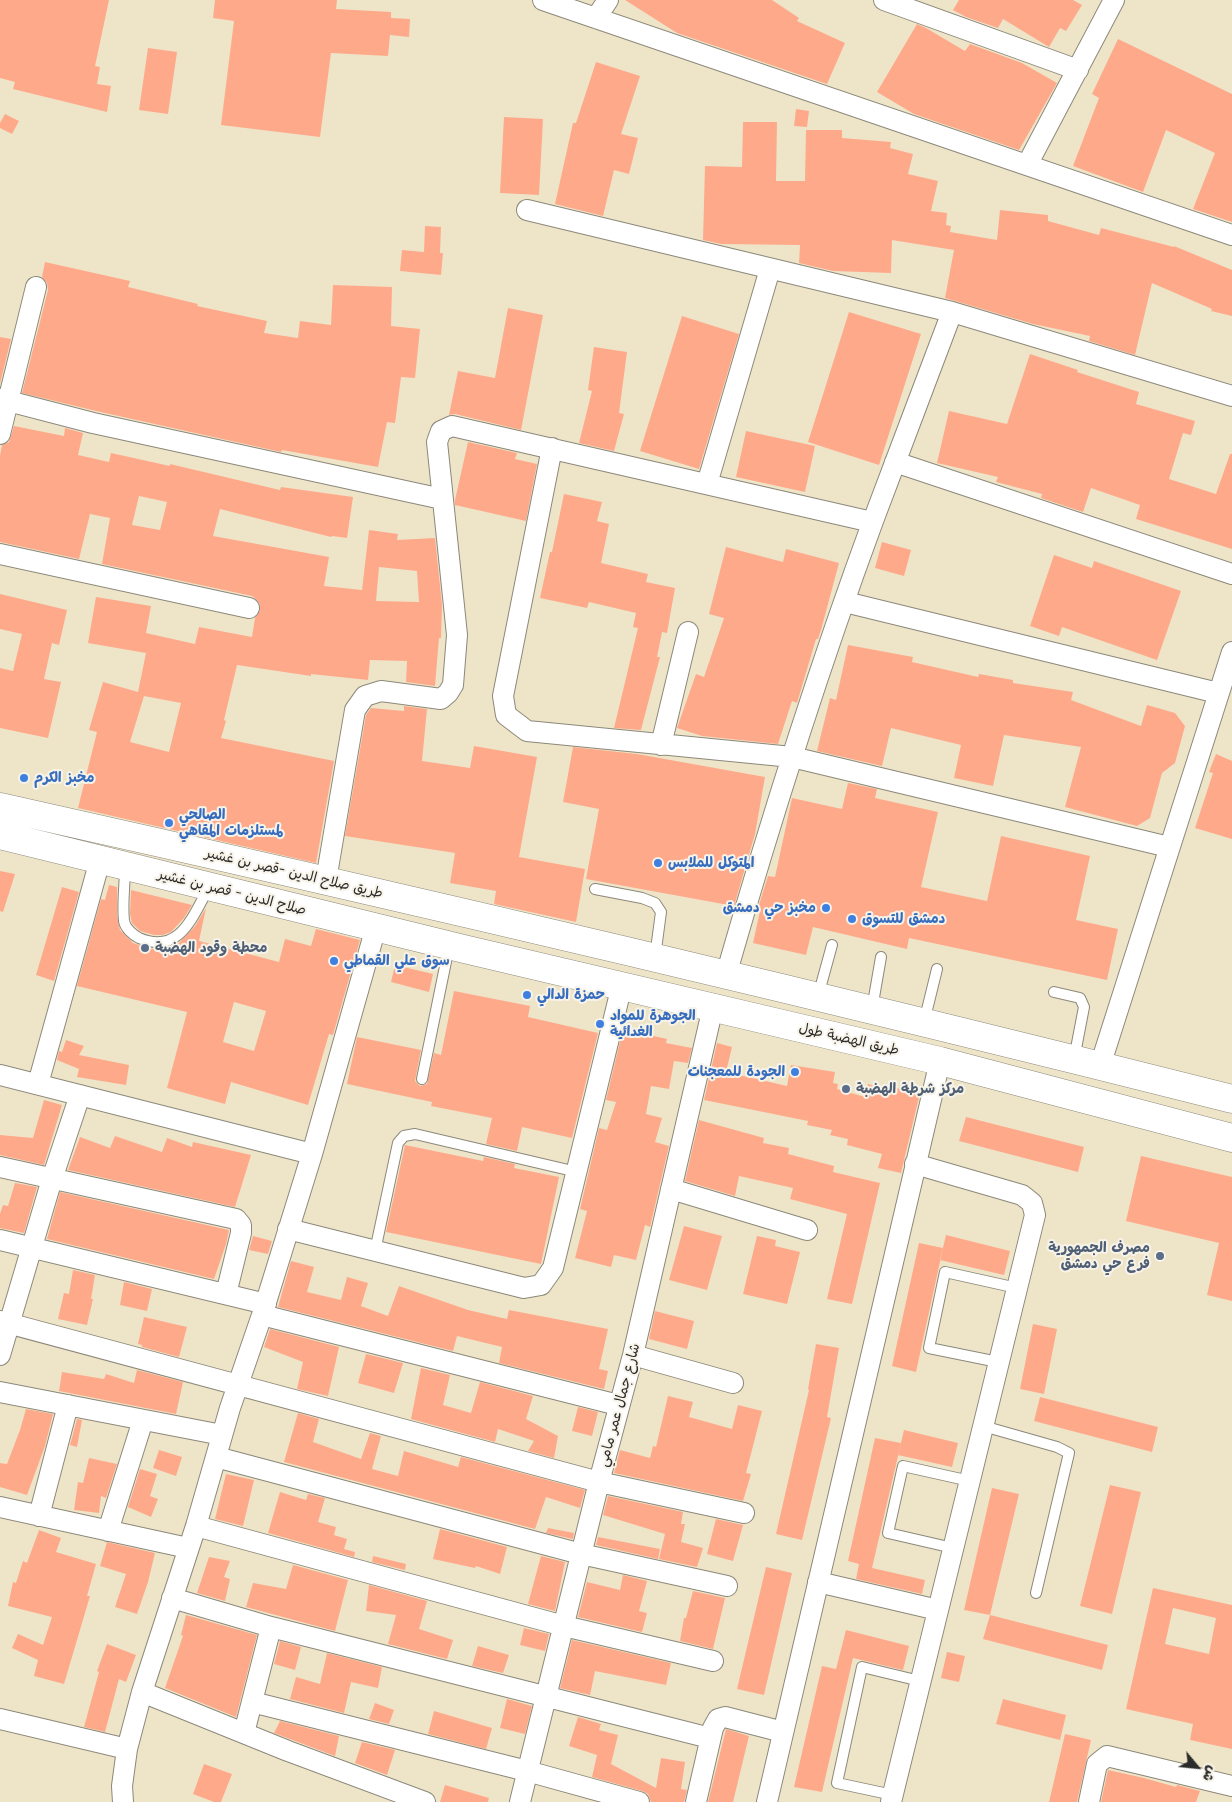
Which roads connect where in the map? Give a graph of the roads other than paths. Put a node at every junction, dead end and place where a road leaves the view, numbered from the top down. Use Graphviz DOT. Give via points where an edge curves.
graph roads {
  1 [pos="543,0"];
  2 [pos="608,0"];
  3 [pos="884,0"];
  4 [pos="1114,0"];
  5 [pos="596,18"];
  6 [pos="1078,70"];
  7 [pos="1027,165"];
  8 [pos="527,210"];
  9 [pos="1232,235"];
  10 [pos="770,269"];
  11 [pos="36,287"];
  12 [pos="952,312"];
  13 [pos="1232,396"];
  14 [pos="4,400"];
  15 [pos="0,434"];
  16 [pos="552,448"];
  17 [pos="895,462"];
  18 [pos="707,484"];
  19 [pos="442,499"];
  20 [pos="872,522"];
  21 [pos="0,554"];
  22 [pos="1232,574"];
  23 [pos="845,602"];
  24 [pos="249,608"];
  25 [pos="688,632"];
  26 [pos="1232,652"];
  27 [pos="1218,693"];
  28 [pos="661,745"];
  29 [pos="792,757"];
  30 [pos="0,807"];
  31 [pos="0,835"];
  32 [pos="1169,847"];
  33 [pos="113,863"];
  34 [pos="326,880"];
  35 [pos="209,886"];
  36 [pos="595,889"];
  37 [pos="376,927"];
  38 [pos="832,945"];
  39 [pos="457,947"];
  40 [pos="881,957"];
  41 [pos="655,958"];
  42 [pos="937,970"];
  43 [pos="726,974"];
  44 [pos="622,986"];
  45 [pos="1054,992"];
  46 [pos="817,997"];
  47 [pos="713,1007"];
  48 [pos="872,1010"];
  49 [pos="924,1023"];
  50 [pos="940,1061"];
  51 [pos="1087,1063"];
  52 [pos="0,1075"];
  53 [pos="422,1078"];
  54 [pos="38,1084"];
  55 [pos="80,1095"];
  56 [pos="1232,1100"];
  57 [pos="1232,1138"];
  58 [pos="312,1154"];
  59 [pos="915,1164"];
  60 [pos="0,1167"];
  61 [pos="577,1172"];
  62 [pos="52,1179"];
  63 [pos="671,1189"];
  64 [pos="288,1229"];
  65 [pos="807,1230"];
  66 [pos="0,1240"];
  67 [pos="32,1248"];
  68 [pos="375,1251"];
  69 [pos="1017,1288"];
  70 [pos="226,1294"];
  71 [pos="264,1309"];
  72 [pos="4,1322"];
  73 [pos="0,1354"];
  74 [pos="633,1355"];
  75 [pos="998,1362"];
  76 [pos="733,1383"];
  77 [pos="238,1384"];
  78 [pos="0,1392"];
  79 [pos="68,1405"];
  80 [pos="618,1405"];
  81 [pos="143,1420"];
  82 [pos="983,1426"];
  83 [pos="222,1435"];
  84 [pos="216,1457"];
  85 [pos="970,1481"];
  86 [pos="599,1482"];
  87 [pos="0,1507"];
  88 [pos="744,1513"];
  89 [pos="40,1516"];
  90 [pos="196,1526"];
  91 [pos="108,1531"];
  92 [pos="188,1548"];
  93 [pos="953,1548"];
  94 [pos="582,1554"];
  95 [pos="818,1582"];
  96 [pos="727,1586"];
  97 [pos="1036,1593"];
  98 [pos="172,1598"];
  99 [pos="938,1610"];
  100 [pos="564,1626"];
  101 [pos="271,1627"];
  102 [pos="714,1661"];
  103 [pos="920,1681"];
  104 [pos="142,1692"];
  105 [pos="546,1697"];
  106 [pos="252,1702"];
  107 [pos="0,1719"];
  108 [pos="783,1732"];
  109 [pos="244,1733"];
  110 [pos="710,1738"];
  111 [pos="127,1749"];
  112 [pos="527,1770"];
  113 [pos="1232,1786"];
  114 [pos="892,1799"];
  115 [pos="123,1802"];
  116 [pos="425,1802"];
  117 [pos="520,1802"];
  118 [pos="639,1802"];
  119 [pos="696,1802"];
  120 [pos="767,1802"];
  121 [pos="1089,1802"];
  1 -- 5 [label="street"];
  2 -- 5 [label="street"];
  3 -- 6 [label="street"];
  4 -- 6 [label="street"];
  5 -- 7 [label="street"];
  6 -- 7 [label="street"];
  7 -- 9 [label="street"];
  8 -- 10 [label="street"];
  10 -- 12 [label="street"];
  10 -- 18 [label="street"];
  11 -- 14 [label="street"];
  12 -- 13 [label="street"];
  12 -- 17 [label="street"];
  14 -- 15 [label="street"];
  14 -- 19 [label="street" via="93,423"];
  16 -- 18 [label="street"];
  16 -- 19 [label="street" via="452,426 441,431 437,442"];
  16 -- 28 [label="street" via="503,696 506,715 527,731"];
  17 -- 20 [label="street"];
  17 -- 22 [label="street"];
  18 -- 20 [label="street"];
  19 -- 34 [label="street" via="457,635 452,685 441,699 381,691 366,696 355,710"];
  20 -- 23 [label="street"];
  21 -- 24 [label="street"];
  23 -- 27 [label="street"];
  23 -- 29 [label="street"];
  25 -- 28 [label="street"];
  26 -- 27 [label="street"];
  27 -- 32 [label="street"];
  28 -- 29 [label="street"];
  29 -- 32 [label="street"];
  29 -- 43 [label="street"];
  30 -- 34 [label="highway, طريق صلاح الدين -قصر بن غشير"];
  31 -- 33 [label="highway, صلاح الدين - قصر بن غشير"];
  32 -- 51 [label="street"];
  33 -- 35 [label="highway, صلاح الدين - قصر بن غشير"];
  33 -- 35 [label="lane" via="124,924 134,936 149,942 171,941 186,928"];
  33 -- 54 [label="street"];
  34 -- 41 [label="highway, طريق صلاح الدين -قصر بن غشير"];
  35 -- 37 [label="highway, صلاح الدين - قصر بن غشير"];
  36 -- 41 [label="lane" via="655,903 661,912"];
  37 -- 39 [label="highway, صلاح الدين - قصر بن غشير"];
  37 -- 58 [label="street"];
  38 -- 46 [label="lane"];
  39 -- 44 [label="highway, طريق الهضبة طول"];
  39 -- 53 [label="lane"];
  40 -- 48 [label="lane"];
  41 -- 43 [label="highway"];
  42 -- 49 [label="lane"];
  43 -- 46 [label="highway"];
  44 -- 47 [label="highway, طريق الهضبة طول"];
  44 -- 61 [label="street"];
  45 -- 51 [label="lane" via="1080,998 1084,1007"];
  46 -- 48 [label="highway"];
  47 -- 50 [label="highway, طريق الهضبة طول"];
  47 -- 63 [label="street, شارع جمال عمر مامي"];
  48 -- 49 [label="highway"];
  49 -- 51 [label="highway"];
  50 -- 57 [label="highway, طريق الهضبة طول"];
  50 -- 59 [label="street"];
  51 -- 56 [label="highway"];
  52 -- 54 [label="street"];
  54 -- 55 [label="street"];
  55 -- 58 [label="street"];
  55 -- 62 [label="street"];
  58 -- 64 [label="street"];
  59 -- 69 [label="street" via="1022,1195 1032,1203 1035,1215"];
  59 -- 95 [label="street"];
  60 -- 62 [label="street"];
  61 -- 68 [label="street" via="553,1268 541,1284 524,1288"];
  61 -- 68 [label="lane" via="415,1134 404,1136 398,1143"];
  62 -- 67 [label="street"];
  62 -- 70 [label="street" via="236,1219 241,1224 241,1233"];
  63 -- 65 [label="street"];
  63 -- 74 [label="street, شارع جمال عمر مامي"];
  64 -- 68 [label="street"];
  64 -- 71 [label="street"];
  66 -- 67 [label="street"];
  67 -- 70 [label="street"];
  67 -- 72 [label="street"];
  69 -- 75 [label="street"];
  69 -- 75 [label="lane" via="944,1272 929,1348"];
  70 -- 71 [label="street"];
  71 -- 77 [label="street"];
  71 -- 80 [label="street"];
  72 -- 73 [label="street"];
  72 -- 77 [label="street"];
  74 -- 76 [label="street"];
  74 -- 80 [label="street, شارع جمال عمر مامي"];
  75 -- 82 [label="street"];
  77 -- 83 [label="street"];
  77 -- 86 [label="street"];
  78 -- 79 [label="street"];
  79 -- 81 [label="street"];
  79 -- 89 [label="street"];
  80 -- 86 [label="street, شارع جمال عمر مامي"];
  81 -- 83 [label="street"];
  81 -- 91 [label="street"];
  82 -- 85 [label="street"];
  82 -- 97 [label="lane" via="1057,1447 1069,1454"];
  83 -- 84 [label="street"];
  84 -- 90 [label="street"];
  84 -- 94 [label="street"];
  85 -- 93 [label="street"];
  85 -- 93 [label="lane" via="903,1466 888,1533"];
  86 -- 88 [label="street"];
  86 -- 94 [label="street, شارع جمال عمر مامي"];
  87 -- 89 [label="street"];
  89 -- 91 [label="street"];
  90 -- 92 [label="street"];
  90 -- 100 [label="street"];
  91 -- 92 [label="street"];
  92 -- 98 [label="street"];
  93 -- 99 [label="street"];
  94 -- 96 [label="street"];
  94 -- 100 [label="street, شارع جمال عمر مامي"];
  95 -- 99 [label="street"];
  95 -- 108 [label="street"];
  98 -- 101 [label="street"];
  98 -- 104 [label="street"];
  99 -- 103 [label="street"];
  100 -- 102 [label="street"];
  100 -- 105 [label="street, شارع جمال عمر مامي"];
  101 -- 105 [label="street"];
  101 -- 106 [label="street"];
  103 -- 114 [label="street"];
  103 -- 114 [label="lane" via="862,1667 837,1783"];
  104 -- 109 [label="street"];
  104 -- 111 [label="street"];
  105 -- 110 [label="street"];
  105 -- 112 [label="street, شارع جمال عمر مامي"];
  106 -- 109 [label="street"];
  106 -- 112 [label="street"];
  107 -- 111 [label="street"];
  108 -- 110 [label="street" via="725,1718 718,1719"];
  108 -- 120 [label="street"];
  109 -- 116 [label="street"];
  110 -- 119 [label="street"];
  111 -- 115 [label="street"];
  112 -- 117 [label="street, شارع جمال عمر مامي"];
  112 -- 118 [label="street"];
  113 -- 121 [label="street" via="1107,1756 1097,1764"];
}
